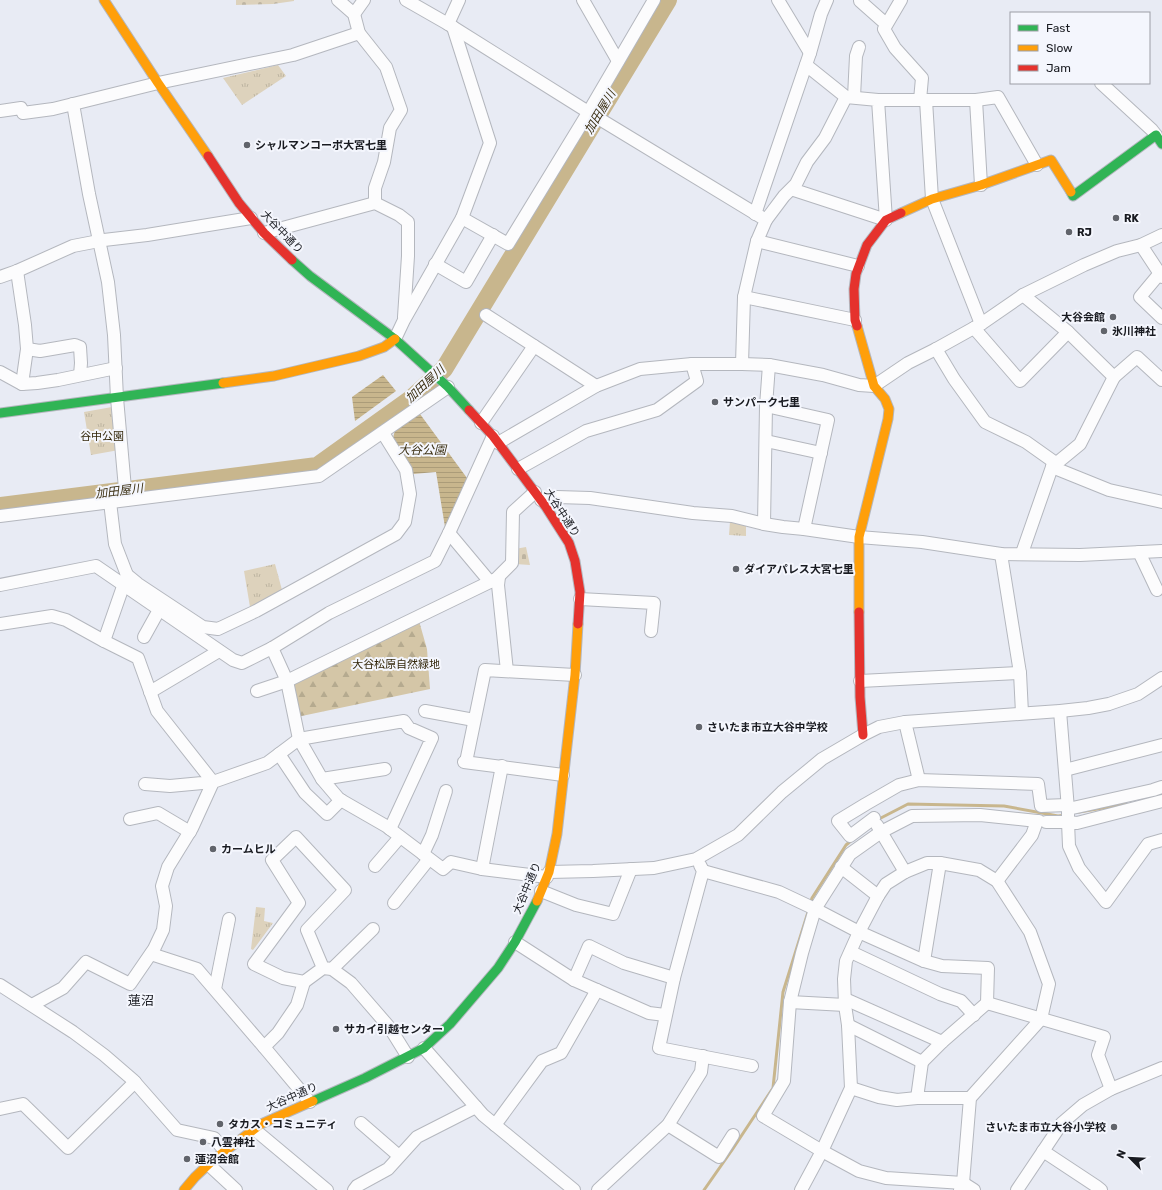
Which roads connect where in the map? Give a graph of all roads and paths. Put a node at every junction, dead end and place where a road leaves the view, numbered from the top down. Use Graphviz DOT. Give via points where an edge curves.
graph roads {
  1 [pos="104,0"];
  2 [pos="338,0"];
  3 [pos="364,0"];
  4 [pos="406,0"];
  5 [pos="459,0"];
  6 [pos="583,0"];
  7 [pos="654,0"];
  8 [pos="778,0"];
  9 [pos="828,0"];
  10 [pos="901,0"];
  11 [pos="860,1"];
  12 [pos="354,14"];
  13 [pos="886,24"];
  14 [pos="450,25"];
  15 [pos="359,33"];
  16 [pos="859,48"];
  17 [pos="810,53"];
  18 [pos="618,61"];
  19 [pos="806,65"];
  20 [pos="158,83"];
  21 [pos="1102,84"];
  22 [pos="850,97"];
  23 [pos="878,100"];
  24 [pos="923,100"];
  25 [pos="976,100"];
  26 [pos="73,104"];
  27 [pos="0,111"];
  28 [pos="593,116"];
  29 [pos="1159,140"];
  30 [pos="1037,165"];
  31 [pos="981,185"];
  32 [pos="791,190"];
  33 [pos="932,199"];
  34 [pos="375,203"];
  35 [pos="755,214"];
  36 [pos="251,218"];
  37 [pos="462,218"];
  38 [pos="766,220"];
  39 [pos="886,220"];
  40 [pos="264,233"];
  41 [pos="493,235"];
  42 [pos="1162,235"];
  43 [pos="99,241"];
  44 [pos="757,241"];
  45 [pos="1141,245"];
  46 [pos="435,264"];
  47 [pos="858,266"];
  48 [pos="17,271"];
  49 [pos="1161,275"];
  50 [pos="0,277"];
  51 [pos="1023,295"];
  52 [pos="744,297"];
  53 [pos="486,315"];
  54 [pos="1162,318"];
  55 [pos="404,320"];
  56 [pos="855,320"];
  57 [pos="978,326"];
  58 [pos="1068,332"];
  59 [pos="395,339"];
  60 [pos="534,346"];
  61 [pos="27,349"];
  62 [pos="936,349"];
  63 [pos="692,364"];
  64 [pos="742,364"];
  65 [pos="769,366"];
  66 [pos="116,368"];
  67 [pos="0,372"];
  68 [pos="80,375"];
  69 [pos="1114,377"];
  70 [pos="1162,380"];
  71 [pos="22,384"];
  72 [pos="596,386"];
  73 [pos="874,386"];
  74 [pos="448,387"];
  75 [pos="118,398"];
  76 [pos="766,406"];
  77 [pos="0,413"];
  78 [pos="481,423"];
  79 [pos="383,433"];
  80 [pos="496,440"];
  81 [pos="766,440"];
  82 [pos="821,453"];
  83 [pos="1054,465"];
  84 [pos="518,469"];
  85 [pos="538,496"];
  86 [pos="126,500"];
  87 [pos="110,502"];
  88 [pos="1162,502"];
  89 [pos="0,516"];
  90 [pos="764,524"];
  91 [pos="804,529"];
  92 [pos="449,533"];
  93 [pos="859,537"];
  94 [pos="1162,551"];
  95 [pos="1139,552"];
  96 [pos="1022,553"];
  97 [pos="1001,554"];
  98 [pos="125,580"];
  99 [pos="495,580"];
  100 [pos="0,585"];
  101 [pos="1157,590"];
  102 [pos="580,599"];
  103 [pos="159,610"];
  104 [pos="0,624"];
  105 [pos="651,631"];
  106 [pos="144,636"];
  107 [pos="104,641"];
  108 [pos="272,648"];
  109 [pos="219,651"];
  110 [pos="507,671"];
  111 [pos="1020,673"];
  112 [pos="575,675"];
  113 [pos="1162,678"];
  114 [pos="287,681"];
  115 [pos="860,681"];
  116 [pos="257,691"];
  117 [pos="150,692"];
  118 [pos="425,711"];
  119 [pos="1060,711"];
  120 [pos="1022,713"];
  121 [pos="474,720"];
  122 [pos="906,722"];
  123 [pos="863,735"];
  124 [pos="299,740"];
  125 [pos="1162,745"];
  126 [pos="278,754"];
  127 [pos="502,766"];
  128 [pos="386,769"];
  129 [pos="1065,770"];
  130 [pos="563,775"];
  131 [pos="322,780"];
  132 [pos="919,780"];
  133 [pos="213,782"];
  134 [pos="145,784"];
  135 [pos="1162,787"];
  136 [pos="446,791"];
  137 [pos="342,800"];
  138 [pos="1162,801"];
  139 [pos="866,804"];
  140 [pos="1068,813"];
  141 [pos="130,819"];
  142 [pos="1041,821"];
  143 [pos="876,823"];
  144 [pos="390,829"];
  145 [pos="190,832"];
  146 [pos="400,837"];
  147 [pos="1162,840"];
  148 [pos="426,856"];
  149 [pos="696,859"];
  150 [pos="940,863"];
  151 [pos="375,866"];
  152 [pos="841,867"];
  153 [pos="482,869"];
  154 [pos="632,869"];
  155 [pos="703,871"];
  156 [pos="905,872"];
  157 [pos="548,874"];
  158 [pos="997,881"];
  159 [pos="541,891"];
  160 [pos="878,896"];
  161 [pos="394,903"];
  162 [pos="810,907"];
  163 [pos="229,919"];
  164 [pos="373,929"];
  165 [pos="859,932"];
  166 [pos="515,942"];
  167 [pos="851,952"];
  168 [pos="151,954"];
  169 [pos="924,961"];
  170 [pos="327,968"];
  171 [pos="674,978"];
  172 [pos="574,980"];
  173 [pos="304,982"];
  174 [pos="0,985"];
  175 [pos="214,989"];
  176 [pos="597,990"];
  177 [pos="790,1002"];
  178 [pos="845,1002"];
  179 [pos="987,1003"];
  180 [pos="32,1005"];
  181 [pos="665,1015"];
  182 [pos="974,1015"];
  183 [pos="1041,1019"];
  184 [pos="848,1025"];
  185 [pos="942,1042"];
  186 [pos="264,1047"];
  187 [pos="424,1048"];
  188 [pos="703,1056"];
  189 [pos="408,1057"];
  190 [pos="922,1062"];
  191 [pos="752,1066"];
  192 [pos="1162,1068"];
  193 [pos="135,1082"];
  194 [pos="851,1088"];
  195 [pos="1111,1089"];
  196 [pos="917,1098"];
  197 [pos="970,1098"];
  198 [pos="310,1102"];
  199 [pos="476,1107"];
  200 [pos="0,1109"];
  201 [pos="361,1123"];
  202 [pos="495,1124"];
  203 [pos="668,1125"];
  204 [pos="254,1129"];
  205 [pos="734,1135"];
  206 [pos="225,1151"];
  207 [pos="1042,1151"];
  208 [pos="822,1152"];
  209 [pos="399,1156"];
  210 [pos="208,1164"];
  211 [pos="961,1186"];
  212 [pos="1097,1189"];
  213 [pos="184,1190"];
  214 [pos="236,1190"];
  215 [pos="327,1190"];
  216 [pos="354,1190"];
  217 [pos="574,1190"];
  218 [pos="598,1190"];
  219 [pos="801,1190"];
  220 [pos="974,1190"];
  221 [pos="1017,1190"];
  1 -- 20 [label="street, 大谷中通り"];
  2 -- 12 [label="street"];
  3 -- 12 [label="street"];
  4 -- 14 [label="street"];
  5 -- 14 [label="street"];
  6 -- 18 [label="street"];
  7 -- 18 [label="street"];
  8 -- 17 [label="street"];
  9 -- 17 [label="street" via="821,14"];
  10 -- 13 [label="street"];
  11 -- 13 [label="street"];
  12 -- 15 [label="street"];
  13 -- 24 [label="street" via="884,29 895,48 922,78"];
  14 -- 28 [label="street"];
  14 -- 37 [label="street" via="490,143"];
  15 -- 20 [label="street" via="293,55"];
  15 -- 34 [label="street" via="386,66 401,110 390,128 384,162 375,188"];
  16 -- 22 [label="street"];
  17 -- 19 [label="street"];
  18 -- 28 [label="street"];
  19 -- 22 [label="street"];
  19 -- 35 [label="street"];
  20 -- 26 [label="street"];
  20 -- 36 [label="street, 大谷中通り"];
  21 -- 29 [label="street" via="1152,130"];
  22 -- 23 [label="street"];
  22 -- 32 [label="street"];
  23 -- 24 [label="street"];
  23 -- 39 [label="street"];
  24 -- 25 [label="street"];
  24 -- 33 [label="street"];
  25 -- 30 [label="street" via="998,97"];
  25 -- 31 [label="street"];
  26 -- 27 [label="street" via="23,113 21,108"];
  26 -- 43 [label="street"];
  28 -- 35 [label="street"];
  28 -- 41 [label="street" via="508,244"];
  29 -- 30 [label="street" via="1073,196 1052,160"];
  30 -- 31 [label="street"];
  31 -- 33 [label="street"];
  32 -- 38 [label="street"];
  32 -- 39 [label="street"];
  33 -- 39 [label="street"];
  33 -- 57 [label="street"];
  34 -- 40 [label="street"];
  34 -- 55 [label="street" via="399,214 408,222"];
  35 -- 38 [label="street"];
  36 -- 40 [label="street, 大谷中通り"];
  36 -- 43 [label="street"];
  37 -- 41 [label="street"];
  37 -- 46 [label="street"];
  38 -- 44 [label="street"];
  39 -- 47 [label="street" via="868,245"];
  40 -- 59 [label="street, 大谷中通り" via="310,276"];
  41 -- 46 [label="street" via="466,282"];
  42 -- 45 [label="street"];
  43 -- 48 [label="street" via="73,246"];
  43 -- 66 [label="street" via="108,282"];
  44 -- 47 [label="street"];
  44 -- 52 [label="street"];
  45 -- 49 [label="street"];
  45 -- 51 [label="street" via="1117,251"];
  46 -- 55 [label="street"];
  47 -- 56 [label="street" via="854,289"];
  48 -- 50 [label="street"];
  48 -- 61 [label="street"];
  49 -- 54 [label="street" via="1140,297"];
  51 -- 57 [label="street"];
  51 -- 58 [label="street"];
  52 -- 56 [label="street"];
  52 -- 64 [label="street"];
  53 -- 60 [label="street"];
  55 -- 59 [label="street"];
  56 -- 73 [label="street"];
  57 -- 58 [label="street" via="1020,381"];
  57 -- 62 [label="street"];
  58 -- 69 [label="street"];
  59 -- 74 [label="street, 大谷中通り"];
  59 -- 75 [label="street" via="384,347 359,356 274,376"];
  60 -- 72 [label="street"];
  60 -- 78 [label="street"];
  61 -- 68 [label="street" via="40,351 75,345 80,347"];
  61 -- 71 [label="street"];
  62 -- 73 [label="street" via="908,363"];
  62 -- 83 [label="street" via="985,422 1026,442"];
  63 -- 64 [label="street"];
  63 -- 72 [label="street" via="640,369"];
  63 -- 84 [label="street" via="696,381 657,410 586,431"];
  64 -- 65 [label="street"];
  65 -- 73 [label="street"];
  65 -- 76 [label="street"];
  66 -- 68 [label="street"];
  66 -- 75 [label="street"];
  67 -- 71 [label="street"];
  68 -- 71 [label="street" via="37,384"];
  69 -- 70 [label="street" via="1137,357"];
  69 -- 83 [label="street" via="1080,444"];
  72 -- 80 [label="street"];
  73 -- 93 [label="street" via="885,399 889,409"];
  74 -- 78 [label="street, 大谷中通り"];
  74 -- 79 [label="street"];
  75 -- 77 [label="street"];
  75 -- 86 [label="street"];
  76 -- 81 [label="street"];
  76 -- 82 [label="street" via="828,420"];
  78 -- 80 [label="street, 大谷中通り"];
  79 -- 86 [label="street" via="320,476"];
  79 -- 98 [label="street" via="406,470 410,494 405,522 396,534 256,611 218,629 202,627 138,584"];
  80 -- 84 [label="street, 大谷中通り"];
  80 -- 92 [label="street"];
  81 -- 82 [label="street"];
  81 -- 90 [label="street"];
  82 -- 91 [label="street"];
  83 -- 88 [label="street" via="1109,490"];
  83 -- 96 [label="street"];
  84 -- 85 [label="street, 大谷中通り"];
  85 -- 90 [label="street" via="590,498 732,516"];
  85 -- 99 [label="street" via="513,512 512,563"];
  85 -- 102 [label="street, 大谷中通り" via="569,543 575,561"];
  86 -- 87 [label="street"];
  87 -- 89 [label="street"];
  87 -- 98 [label="street" via="115,544"];
  90 -- 91 [label="street"];
  91 -- 93 [label="street"];
  92 -- 99 [label="street"];
  92 -- 108 [label="street" via="435,561 330,613"];
  93 -- 97 [label="street" via="922,542"];
  93 -- 115 [label="street"];
  94 -- 95 [label="street"];
  95 -- 96 [label="street"];
  95 -- 101 [label="street"];
  96 -- 97 [label="street"];
  97 -- 111 [label="street"];
  98 -- 100 [label="street" via="96,566"];
  98 -- 103 [label="street"];
  98 -- 107 [label="street"];
  99 -- 110 [label="street" via="498,585"];
  99 -- 114 [label="street"];
  102 -- 105 [label="street" via="654,603"];
  102 -- 112 [label="street, 大谷中通り"];
  103 -- 106 [label="street"];
  103 -- 109 [label="street"];
  104 -- 107 [label="street" via="52,616 66,620"];
  107 -- 117 [label="street" via="138,658"];
  108 -- 109 [label="street" via="242,663"];
  108 -- 114 [label="street"];
  109 -- 117 [label="street"];
  110 -- 112 [label="street"];
  110 -- 121 [label="street" via="485,670"];
  111 -- 115 [label="street"];
  111 -- 120 [label="street"];
  112 -- 130 [label="street, 大谷中通り"];
  113 -- 119 [label="street" via="1138,694 1109,704"];
  114 -- 116 [label="street"];
  114 -- 124 [label="street"];
  115 -- 123 [label="street"];
  117 -- 133 [label="street" via="157,711"];
  118 -- 121 [label="street"];
  119 -- 120 [label="street"];
  119 -- 129 [label="street"];
  120 -- 122 [label="street"];
  121 -- 127 [label="street" via="465,762"];
  122 -- 123 [label="street" via="879,728"];
  122 -- 132 [label="street"];
  123 -- 149 [label="street" via="822,759 782,792 738,835"];
  124 -- 126 [label="street"];
  124 -- 131 [label="street"];
  124 -- 144 [label="street" via="404,721 409,728 432,738"];
  125 -- 129 [label="street"];
  126 -- 133 [label="street" via="267,763"];
  126 -- 137 [label="street" via="305,793 327,814"];
  127 -- 130 [label="street"];
  127 -- 153 [label="street"];
  128 -- 131 [label="street"];
  129 -- 140 [label="street"];
  130 -- 157 [label="street, 大谷中通り" via="557,834"];
  131 -- 137 [label="street"];
  132 -- 139 [label="street" via="899,785"];
  132 -- 140 [label="street" via="1038,784 1041,806"];
  133 -- 134 [label="street" via="170,786"];
  133 -- 145 [label="street"];
  135 -- 140 [label="street"];
  136 -- 148 [label="street"];
  137 -- 144 [label="street"];
  138 -- 140 [label="street" via="1077,823"];
  139 -- 143 [label="street"];
  139 -- 143 [label="street" via="838,822 850,836"];
  140 -- 142 [label="street"];
  140 -- 147 [label="street" via="1069,846 1079,868 1106,902 1148,844"];
  141 -- 145 [label="street" via="158,813"];
  142 -- 143 [label="street" via="980,815 912,816"];
  142 -- 158 [label="street"];
  143 -- 152 [label="street"];
  143 -- 156 [label="street"];
  144 -- 146 [label="street"];
  145 -- 168 [label="street" via="168,867 162,886 166,906 163,930"];
  146 -- 148 [label="street"];
  146 -- 151 [label="street"];
  148 -- 153 [label="street" via="443,869 451,862"];
  148 -- 161 [label="street"];
  149 -- 154 [label="street" via="654,868"];
  149 -- 155 [label="street"];
  150 -- 156 [label="street" via="927,863"];
  150 -- 158 [label="street" via="979,870"];
  150 -- 169 [label="street"];
  152 -- 160 [label="street"];
  152 -- 162 [label="street"];
  153 -- 157 [label="street"];
  154 -- 157 [label="street"];
  154 -- 159 [label="street" via="613,914 576,905"];
  155 -- 162 [label="street" via="779,892"];
  155 -- 171 [label="street"];
  156 -- 160 [label="street" via="886,884"];
  157 -- 159 [label="street, 大谷中通り"];
  158 -- 183 [label="street" via="1030,932 1049,984"];
  159 -- 166 [label="street, 大谷中通り"];
  160 -- 165 [label="street"];
  162 -- 165 [label="street"];
  162 -- 177 [label="street"];
  163 -- 175 [label="street"];
  164 -- 170 [label="street"];
  165 -- 167 [label="street"];
  165 -- 169 [label="street"];
  166 -- 172 [label="street"];
  166 -- 187 [label="street, 大谷中通り" via="498,968 450,1024"];
  167 -- 178 [label="street" via="846,961"];
  167 -- 182 [label="street" via="940,994 961,1001"];
  168 -- 175 [label="street" via="197,969"];
  168 -- 180 [label="street" via="130,984 86,962 63,988"];
  169 -- 179 [label="street" via="942,966 988,968"];
  170 -- 173 [label="street"];
  170 -- 173 [label="street" via="307,930 344,890 296,837 272,860 299,903 254,964 283,978"];
  170 -- 189 [label="street" via="351,983 390,1028"];
  171 -- 172 [label="street" via="624,963 589,946"];
  171 -- 181 [label="street"];
  172 -- 176 [label="street"];
  173 -- 186 [label="street" via="297,1005 278,1033"];
  174 -- 180 [label="street"];
  175 -- 186 [label="street"];
  176 -- 181 [label="street" via="649,1013"];
  176 -- 202 [label="street" via="561,1053 542,1061"];
  177 -- 178 [label="street"];
  177 -- 208 [label="street" via="784,1081 764,1116"];
  178 -- 184 [label="street"];
  178 -- 185 [label="street"];
  179 -- 182 [label="street"];
  179 -- 183 [label="street"];
  180 -- 193 [label="street" via="104,1055"];
  181 -- 188 [label="street" via="659,1048"];
  182 -- 185 [label="street"];
  183 -- 195 [label="street" via="1104,1037 1098,1055"];
  183 -- 197 [label="street"];
  184 -- 190 [label="street"];
  184 -- 194 [label="street"];
  185 -- 190 [label="street"];
  186 -- 198 [label="street"];
  187 -- 189 [label="street, 大谷中通り"];
  187 -- 199 [label="street"];
  188 -- 191 [label="street"];
  188 -- 203 [label="street" via="701,1072"];
  189 -- 198 [label="street, 大谷中通り"];
  190 -- 196 [label="street"];
  192 -- 195 [label="street"];
  193 -- 200 [label="street" via="68,1148 23,1104"];
  193 -- 206 [label="street" via="177,1130 214,1138"];
  194 -- 196 [label="street" via="897,1100"];
  194 -- 208 [label="street"];
  195 -- 207 [label="street" via="1083,1105 1062,1123"];
  196 -- 197 [label="street"];
  197 -- 211 [label="street"];
  198 -- 204 [label="street, 大谷中通り"];
  199 -- 202 [label="street"];
  199 -- 209 [label="street" via="417,1137"];
  201 -- 209 [label="street"];
  202 -- 217 [label="street"];
  203 -- 205 [label="street" via="719,1157"];
  203 -- 218 [label="street"];
  204 -- 206 [label="street, 大谷中通り"];
  204 -- 215 [label="street"];
  206 -- 210 [label="street, 大谷中通り"];
  207 -- 212 [label="street"];
  207 -- 221 [label="street"];
  208 -- 211 [label="street" via="859,1171 886,1178"];
  208 -- 219 [label="street"];
  209 -- 216 [label="street" via="388,1169"];
  210 -- 213 [label="street, 大谷中通り"];
  210 -- 214 [label="street"];
  211 -- 220 [label="street"];
}
